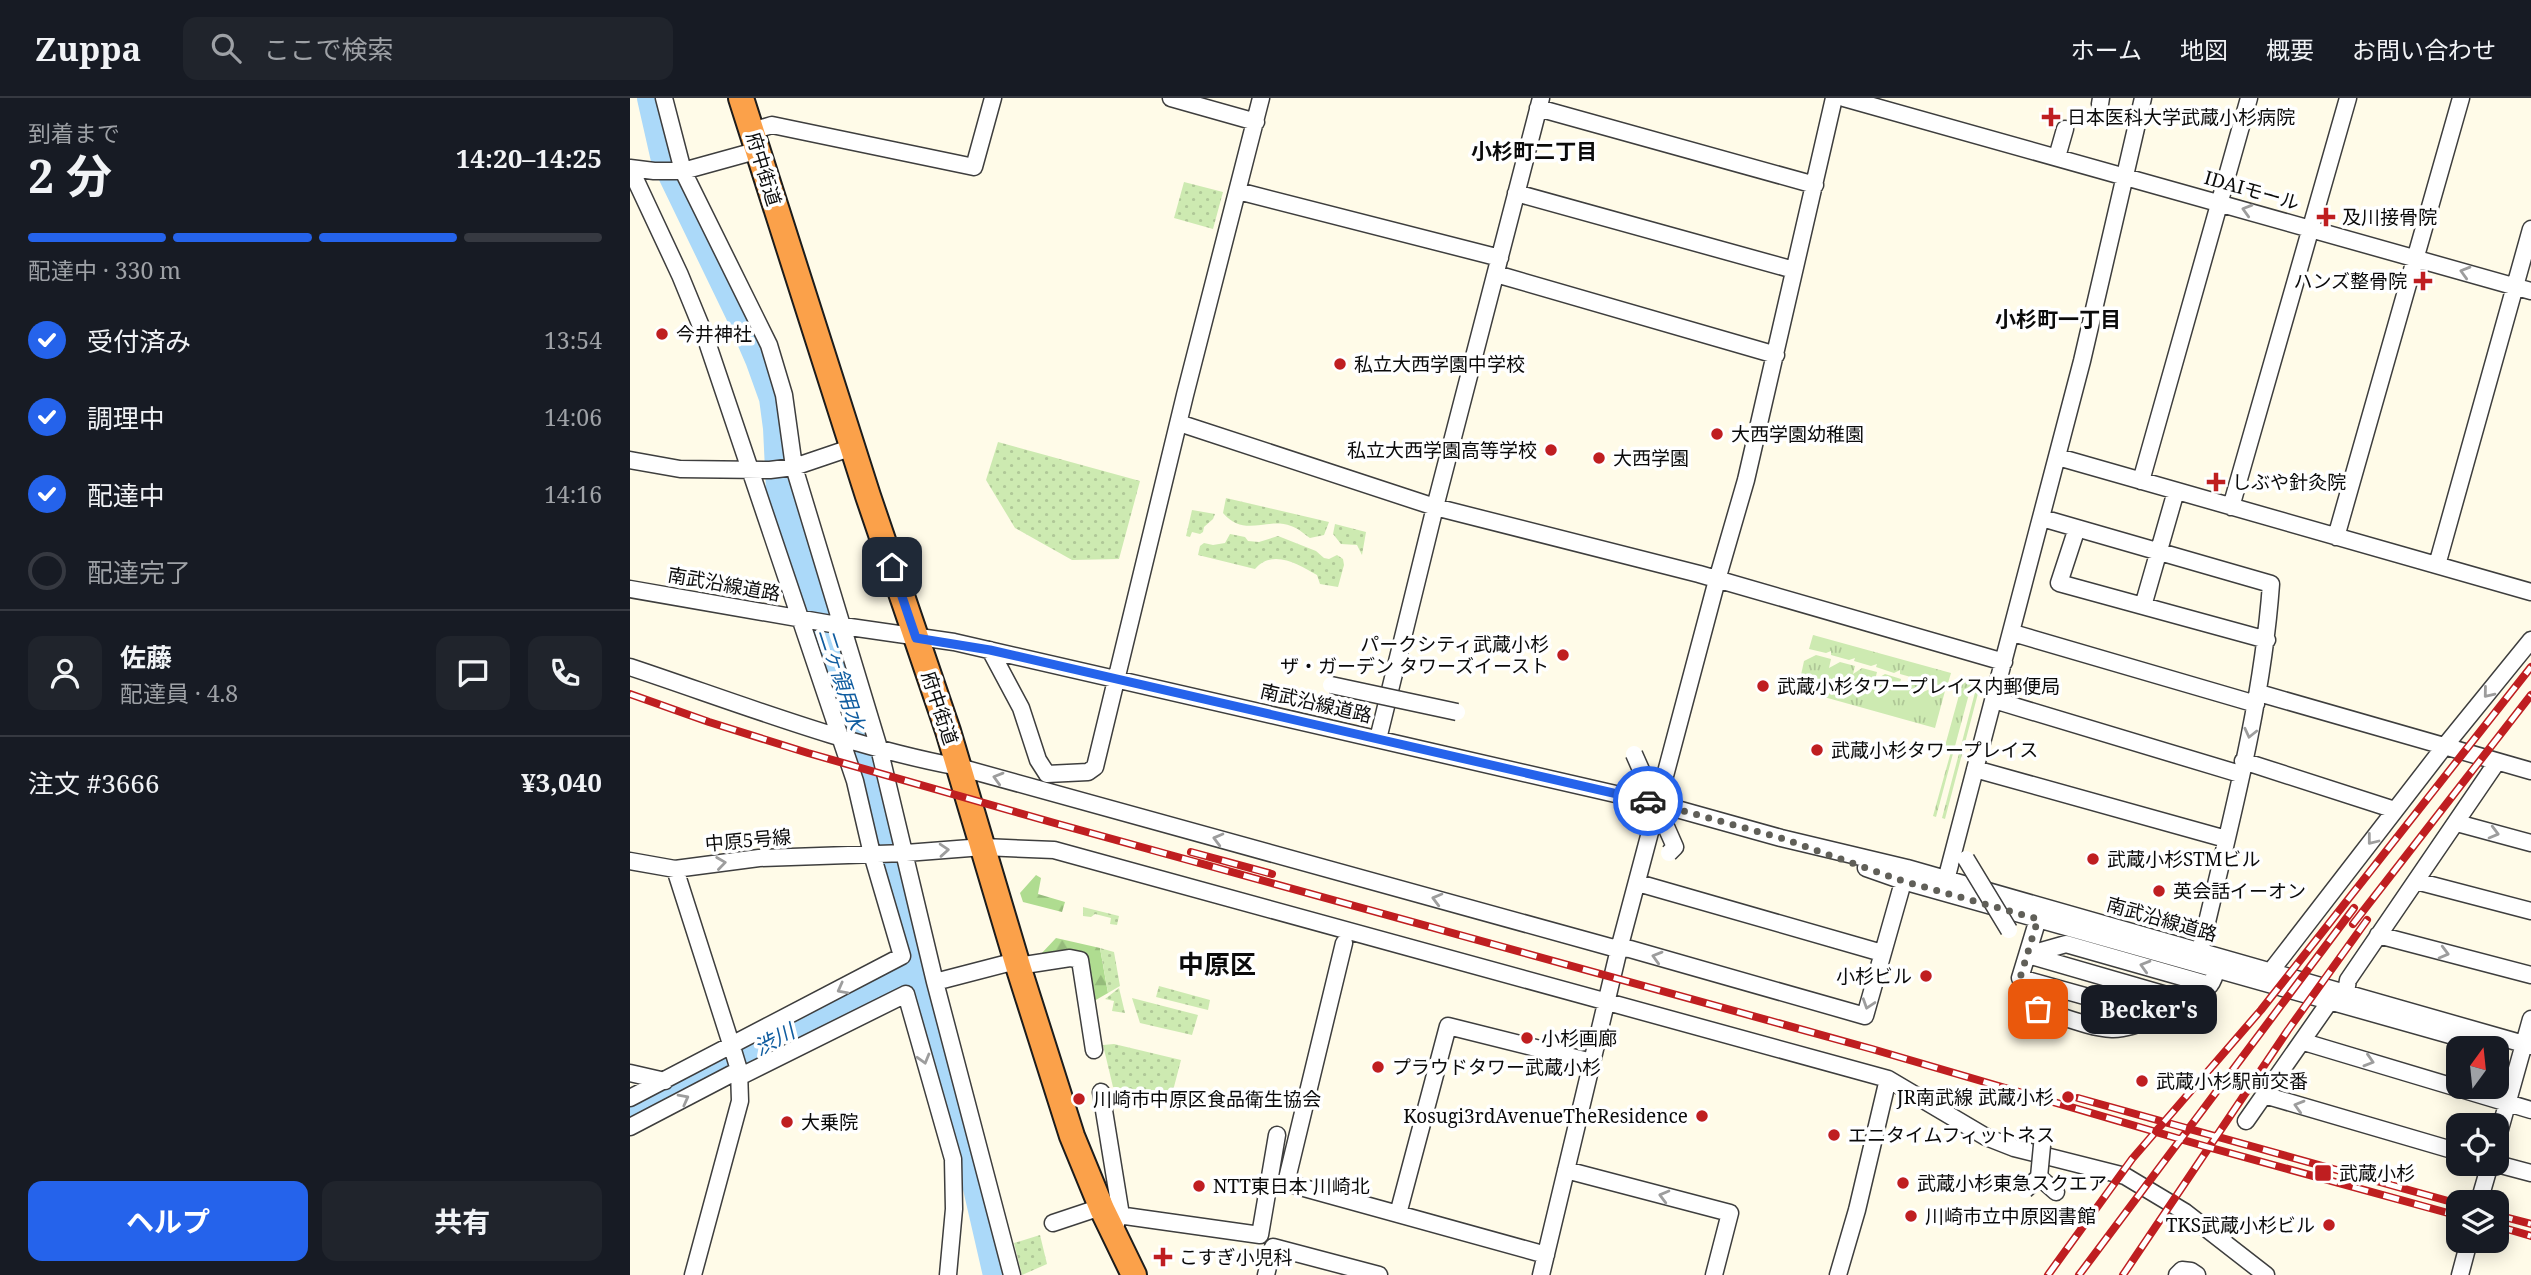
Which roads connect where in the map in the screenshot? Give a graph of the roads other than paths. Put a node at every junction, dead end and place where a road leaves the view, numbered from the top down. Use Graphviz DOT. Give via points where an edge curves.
graph roads {
  1 [pos="664,98"];
  2 [pos="741,98"];
  3 [pos="993,98"];
  4 [pos="1171,98"];
  5 [pos="1261,98"];
  6 [pos="1834,98"];
  7 [pos="1844,98"];
  8 [pos="2143,98"];
  9 [pos="2249,98"];
  10 [pos="2347,98"];
  11 [pos="2461,98"];
  12 [pos="1540,103"];
  13 [pos="1256,122"];
  14 [pos="2064,129"];
  15 [pos="755,140"];
  16 [pos="2057,157"];
  17 [pos="630,168"];
  18 [pos="683,172"];
  19 [pos="2124,175"];
  20 [pos="1815,185"];
  21 [pos="1238,191"];
  22 [pos="1516,193"];
  23 [pos="2220,202"];
  24 [pos="2310,228"];
  25 [pos="2531,229"];
  26 [pos="2415,258"];
  27 [pos="1498,266"];
  28 [pos="1794,270"];
  29 [pos="2515,286"];
  30 [pos="2531,291"];
  31 [pos="1776,355"];
  32 [pos="1179,423"];
  33 [pos="853,447"];
  34 [pos="2057,457"];
  35 [pos="630,460"];
  36 [pos="792,467"];
  37 [pos="749,469"];
  38 [pos="2141,481"];
  39 [pos="2176,491"];
  40 [pos="1435,507"];
  41 [pos="2231,507"];
  42 [pos="2042,518"];
  43 [pos="2077,528"];
  44 [pos="2336,537"];
  45 [pos="2159,552"];
  46 [pos="2437,565"];
  47 [pos="1717,580"];
  48 [pos="630,589"];
  49 [pos="2531,592"];
  50 [pos="2143,606"];
  51 [pos="806,620"];
  52 [pos="841,626"];
  53 [pos="2012,633"];
  54 [pos="916,638"];
  55 [pos="2267,640"];
  56 [pos="2531,640"];
  57 [pos="990,650"];
  58 [pos="2004,662"];
  59 [pos="630,667"];
  60 [pos="1115,680"];
  61 [pos="1331,685"];
  62 [pos="2257,698"];
  63 [pos="1994,700"];
  64 [pos="1457,712"];
  65 [pos="845,739"];
  66 [pos="1378,739"];
  67 [pos="875,747"];
  68 [pos="2444,747"];
  69 [pos="2497,762"];
  70 [pos="1636,766"];
  71 [pos="959,767"];
  72 [pos="2242,768"];
  73 [pos="1975,769"];
  74 [pos="2531,771"];
  75 [pos="1659,804"];
  76 [pos="2395,810"];
  77 [pos="2457,823"];
  78 [pos="2226,839"];
  79 [pos="2531,843"];
  80 [pos="1675,844"];
  81 [pos="983,847"];
  82 [pos="905,853"];
  83 [pos="872,854"];
  84 [pos="1966,859"];
  85 [pos="630,861"];
  86 [pos="675,869"];
  87 [pos="1905,875"];
  88 [pos="1946,880"];
  89 [pos="2416,881"];
  90 [pos="1638,883"];
  91 [pos="2531,911"];
  92 [pos="2040,913"];
  93 [pos="2009,930"];
  94 [pos="2378,935"];
  95 [pos="1344,943"];
  96 [pos="1619,949"];
  97 [pos="2200,952"];
  98 [pos="1882,953"];
  99 [pos="2027,955"];
  100 [pos="1017,963"];
  101 [pos="2216,971"];
  102 [pos="2531,975"];
  103 [pos="2269,977"];
  104 [pos="2020,978"];
  105 [pos="935,982"];
  106 [pos="2346,992"];
  107 [pos="1607,1001"];
  108 [pos="2187,1001"];
  109 [pos="2330,1001"];
  110 [pos="2160,1017"];
  111 [pos="2531,1019"];
  112 [pos="2451,1036"];
  113 [pos="2304,1042"];
  114 [pos="732,1047"];
  115 [pos="1094,1050"];
  116 [pos="2527,1051"];
  117 [pos="1592,1062"];
  118 [pos="630,1073"];
  119 [pos="739,1074"];
  120 [pos="1888,1079"];
  121 [pos="665,1081"];
  122 [pos="1101,1093"];
  123 [pos="2264,1095"];
  124 [pos="630,1098"];
  125 [pos="2508,1103"];
  126 [pos="2531,1110"];
  127 [pos="2505,1113"];
  128 [pos="2246,1121"];
  129 [pos="630,1127"];
  130 [pos="1277,1135"];
  131 [pos="2043,1135"];
  132 [pos="2446,1148"];
  133 [pos="953,1159"];
  134 [pos="983,1167"];
  135 [pos="2509,1168"];
  136 [pos="1566,1170"];
  137 [pos="2531,1174"];
  138 [pos="2039,1177"];
  139 [pos="2025,1190"];
  140 [pos="2056,1192"];
  141 [pos="1398,1214"];
  142 [pos="1111,1218"];
  143 [pos="1053,1223"];
  144 [pos="2466,1253"];
  145 [pos="1546,1255"];
  146 [pos="693,1275"];
  147 [pos="948,1275"];
  148 [pos="1012,1275"];
  149 [pos="1134,1275"];
  150 [pos="1266,1275"];
  151 [pos="1379,1275"];
  152 [pos="1542,1275"];
  153 [pos="1714,1275"];
  154 [pos="1838,1275"];
  155 [pos="2177,1275"];
  156 [pos="2197,1275"];
  157 [pos="2266,1275"];
  158 [pos="2460,1275"];
  1 -- 18 [label="street"];
  2 -- 15 [label="highway, 府中街道"];
  3 -- 15 [label="street" via="974,167 772,125"];
  4 -- 13 [label="street"];
  5 -- 13 [label="street"];
  6 -- 20 [label="street"];
  7 -- 16 [label="street, IDAIモール"];
  8 -- 19 [label="street"];
  9 -- 23 [label="street"];
  10 -- 24 [label="street"];
  11 -- 26 [label="street"];
  12 -- 20 [label="street"];
  12 -- 22 [label="street"];
  13 -- 21 [label="street"];
  14 -- 16 [label="street"];
  15 -- 18 [label="street"];
  15 -- 33 [label="highway, 府中街道"];
  16 -- 19 [label="street, IDAIモール"];
  17 -- 18 [label="street"];
  17 -- 37 [label="street" via="705,336"];
  18 -- 36 [label="street" via="769,345 784,395"];
  19 -- 23 [label="street, IDAIモール"];
  19 -- 34 [label="street"];
  20 -- 28 [label="street"];
  21 -- 27 [label="street"];
  21 -- 32 [label="street"];
  22 -- 27 [label="street"];
  22 -- 28 [label="street"];
  24 -- 23 [label="street, IDAIモール, one-way"];
  23 -- 38 [label="street"];
  24 -- 26 [label="street, IDAIモール"];
  24 -- 41 [label="street"];
  25 -- 29 [label="street"];
  29 -- 26 [label="street, IDAIモール, one-way"];
  26 -- 44 [label="street"];
  27 -- 31 [label="street"];
  27 -- 40 [label="street"];
  28 -- 31 [label="street"];
  29 -- 30 [label="street, IDAIモール"];
  29 -- 46 [label="street"];
  31 -- 47 [label="street"];
  32 -- 40 [label="street"];
  32 -- 60 [label="street"];
  33 -- 36 [label="street"];
  33 -- 54 [label="highway, 府中街道"];
  34 -- 38 [label="street"];
  34 -- 42 [label="street"];
  35 -- 37 [label="street" via="680,468"];
  36 -- 37 [label="street"];
  36 -- 52 [label="street"];
  37 -- 51 [label="street"];
  38 -- 39 [label="street"];
  39 -- 41 [label="street"];
  39 -- 45 [label="street"];
  40 -- 47 [label="street"];
  40 -- 66 [label="street"];
  41 -- 44 [label="street"];
  42 -- 43 [label="street"];
  42 -- 53 [label="street"];
  43 -- 45 [label="street"];
  43 -- 50 [label="street" via="2059,583"];
  44 -- 46 [label="street"];
  45 -- 50 [label="street"];
  45 -- 55 [label="street" via="2271,584"];
  46 -- 49 [label="street"];
  47 -- 58 [label="street"];
  47 -- 75 [label="street"];
  48 -- 51 [label="street, 南武沿線道路"];
  50 -- 55 [label="street"];
  51 -- 52 [label="street, 南武沿線道路"];
  51 -- 65 [label="street"];
  52 -- 54 [label="street, 南武沿線道路"];
  52 -- 67 [label="street"];
  53 -- 58 [label="street"];
  53 -- 62 [label="street"];
  54 -- 57 [label="street, 南武沿線道路"];
  54 -- 71 [label="highway, 府中街道"];
  55 -- 62 [label="street"];
  56 -- 68 [label="street, one-way"];
  57 -- 60 [label="street, 南武沿線道路"];
  57 -- 60 [label="street" via="1021,708 1043,773 1088,772 1095,767"];
  58 -- 63 [label="street"];
  59 -- 65 [label="street"];
  60 -- 66 [label="street, 南武沿線道路"];
  61 -- 64 [label="street, bridge"];
  62 -- 68 [label="street"];
  62 -- 72 [label="street, one-way"];
  63 -- 72 [label="street"];
  63 -- 73 [label="street"];
  65 -- 67 [label="street"];
  65 -- 83 [label="street"];
  66 -- 75 [label="street, 南武沿線道路"];
  67 -- 71 [label="street"];
  67 -- 82 [label="street"];
  68 -- 69 [label="street"];
  68 -- 76 [label="street"];
  69 -- 74 [label="street"];
  69 -- 77 [label="street"];
  70 -- 80 [label="street, bridge"];
  71 -- 81 [label="highway, 府中街道"];
  96 -- 71 [label="street, one-way"];
  72 -- 76 [label="street"];
  72 -- 78 [label="street"];
  73 -- 78 [label="street"];
  73 -- 88 [label="street"];
  75 -- 87 [label="street, 南武沿線道路"];
  75 -- 90 [label="street"];
  76 -- 103 [label="street, one-way"];
  77 -- 79 [label="street, one-way"];
  77 -- 89 [label="street"];
  78 -- 97 [label="street"];
  82 -- 81 [label="street, 中原5号線, one-way"];
  81 -- 100 [label="highway, 府中街道"];
  81 -- 107 [label="street, 中原5号線" via="1054,850"];
  82 -- 83 [label="street, 中原5号線"];
  82 -- 105 [label="street"];
  86 -- 83 [label="street, 中原5号線, one-way" via="759,858"];
  83 -- 114 [label="street, one-way" via="902,956"];
  84 -- 93 [label="street, bridge"];
  85 -- 86 [label="street, 中原5号線"];
  86 -- 114 [label="street"];
  87 -- 88 [label="street, 南武沿線道路"];
  87 -- 92 [label="street, 南武沿線道路"];
  87 -- 98 [label="street"];
  88 -- 92 [label="street, 南武沿線道路"];
  89 -- 91 [label="street"];
  89 -- 94 [label="street"];
  90 -- 96 [label="street"];
  90 -- 98 [label="street"];
  92 -- 97 [label="street, 南武沿線道路"];
  92 -- 99 [label="street"];
  92 -- 101 [label="street, 南武沿線道路"];
  94 -- 102 [label="street, one-way"];
  94 -- 106 [label="street" via="2348,980"];
  95 -- 141 [label="street" via="1286,1183"];
  98 -- 96 [label="street, one-way" via="1865,1016"];
  96 -- 107 [label="street"];
  97 -- 101 [label="street, 南武沿線道路"];
  101 -- 99 [label="street, one-way" via="2066,944"];
  99 -- 104 [label="street"];
  99 -- 108 [label="street"];
  100 -- 105 [label="street"];
  100 -- 115 [label="street" via="1080,960"];
  100 -- 142 [label="highway, 府中街道" via="1072,1136"];
  101 -- 103 [label="street, 南武沿線道路"];
  101 -- 108 [label="street"];
  103 -- 106 [label="street, 南武沿線道路"];
  103 -- 109 [label="street, 南武沿線道路"];
  104 -- 110 [label="street"];
  104 -- 110 [label="street" via="2038,1009 2109,1029"];
  105 -- 134 [label="street"];
  106 -- 116 [label="street, 南武沿線道路"];
  107 -- 117 [label="street"];
  107 -- 120 [label="street, 中原5号線"];
  108 -- 110 [label="street"];
  109 -- 112 [label="street, 南武沿線道路"];
  109 -- 113 [label="street"];
  111 -- 116 [label="street"];
  113 -- 123 [label="street"];
  113 -- 125 [label="street, one-way"];
  114 -- 119 [label="street"];
  114 -- 121 [label="street"];
  116 -- 125 [label="street"];
  117 -- 136 [label="street"];
  117 -- 141 [label="street" via="1448,1026"];
  118 -- 121 [label="street"];
  129 -- 119 [label="street, one-way"];
  119 -- 133 [label="street, one-way" via="905,993"];
  119 -- 146 [label="street" via="740,1101"];
  120 -- 154 [label="street"];
  120 -- 157 [label="street, 中原5号線" via="1986,1137 2124,1176 2185,1212"];
  121 -- 124 [label="street"];
  122 -- 142 [label="street" via="1121,1209"];
  123 -- 128 [label="street"];
  132 -- 123 [label="street, one-way"];
  125 -- 126 [label="street"];
  125 -- 127 [label="street"];
  130 -- 142 [label="street" via="1260,1235"];
  131 -- 138 [label="street, bridge"];
  133 -- 134 [label="street"];
  133 -- 147 [label="street"];
  134 -- 148 [label="street"];
  135 -- 137 [label="street"];
  136 -- 145 [label="street"];
  153 -- 136 [label="street, one-way" via="1730,1213"];
  138 -- 139 [label="street, bridge"];
  138 -- 140 [label="street"];
  141 -- 145 [label="street"];
  142 -- 143 [label="street"];
  142 -- 149 [label="highway, 府中街道"];
  144 -- 158 [label="street"];
  145 -- 152 [label="street"];
  150 -- 151 [label="street" via="1273,1247"];
  155 -- 156 [label="street" via="2182,1270"];
}
